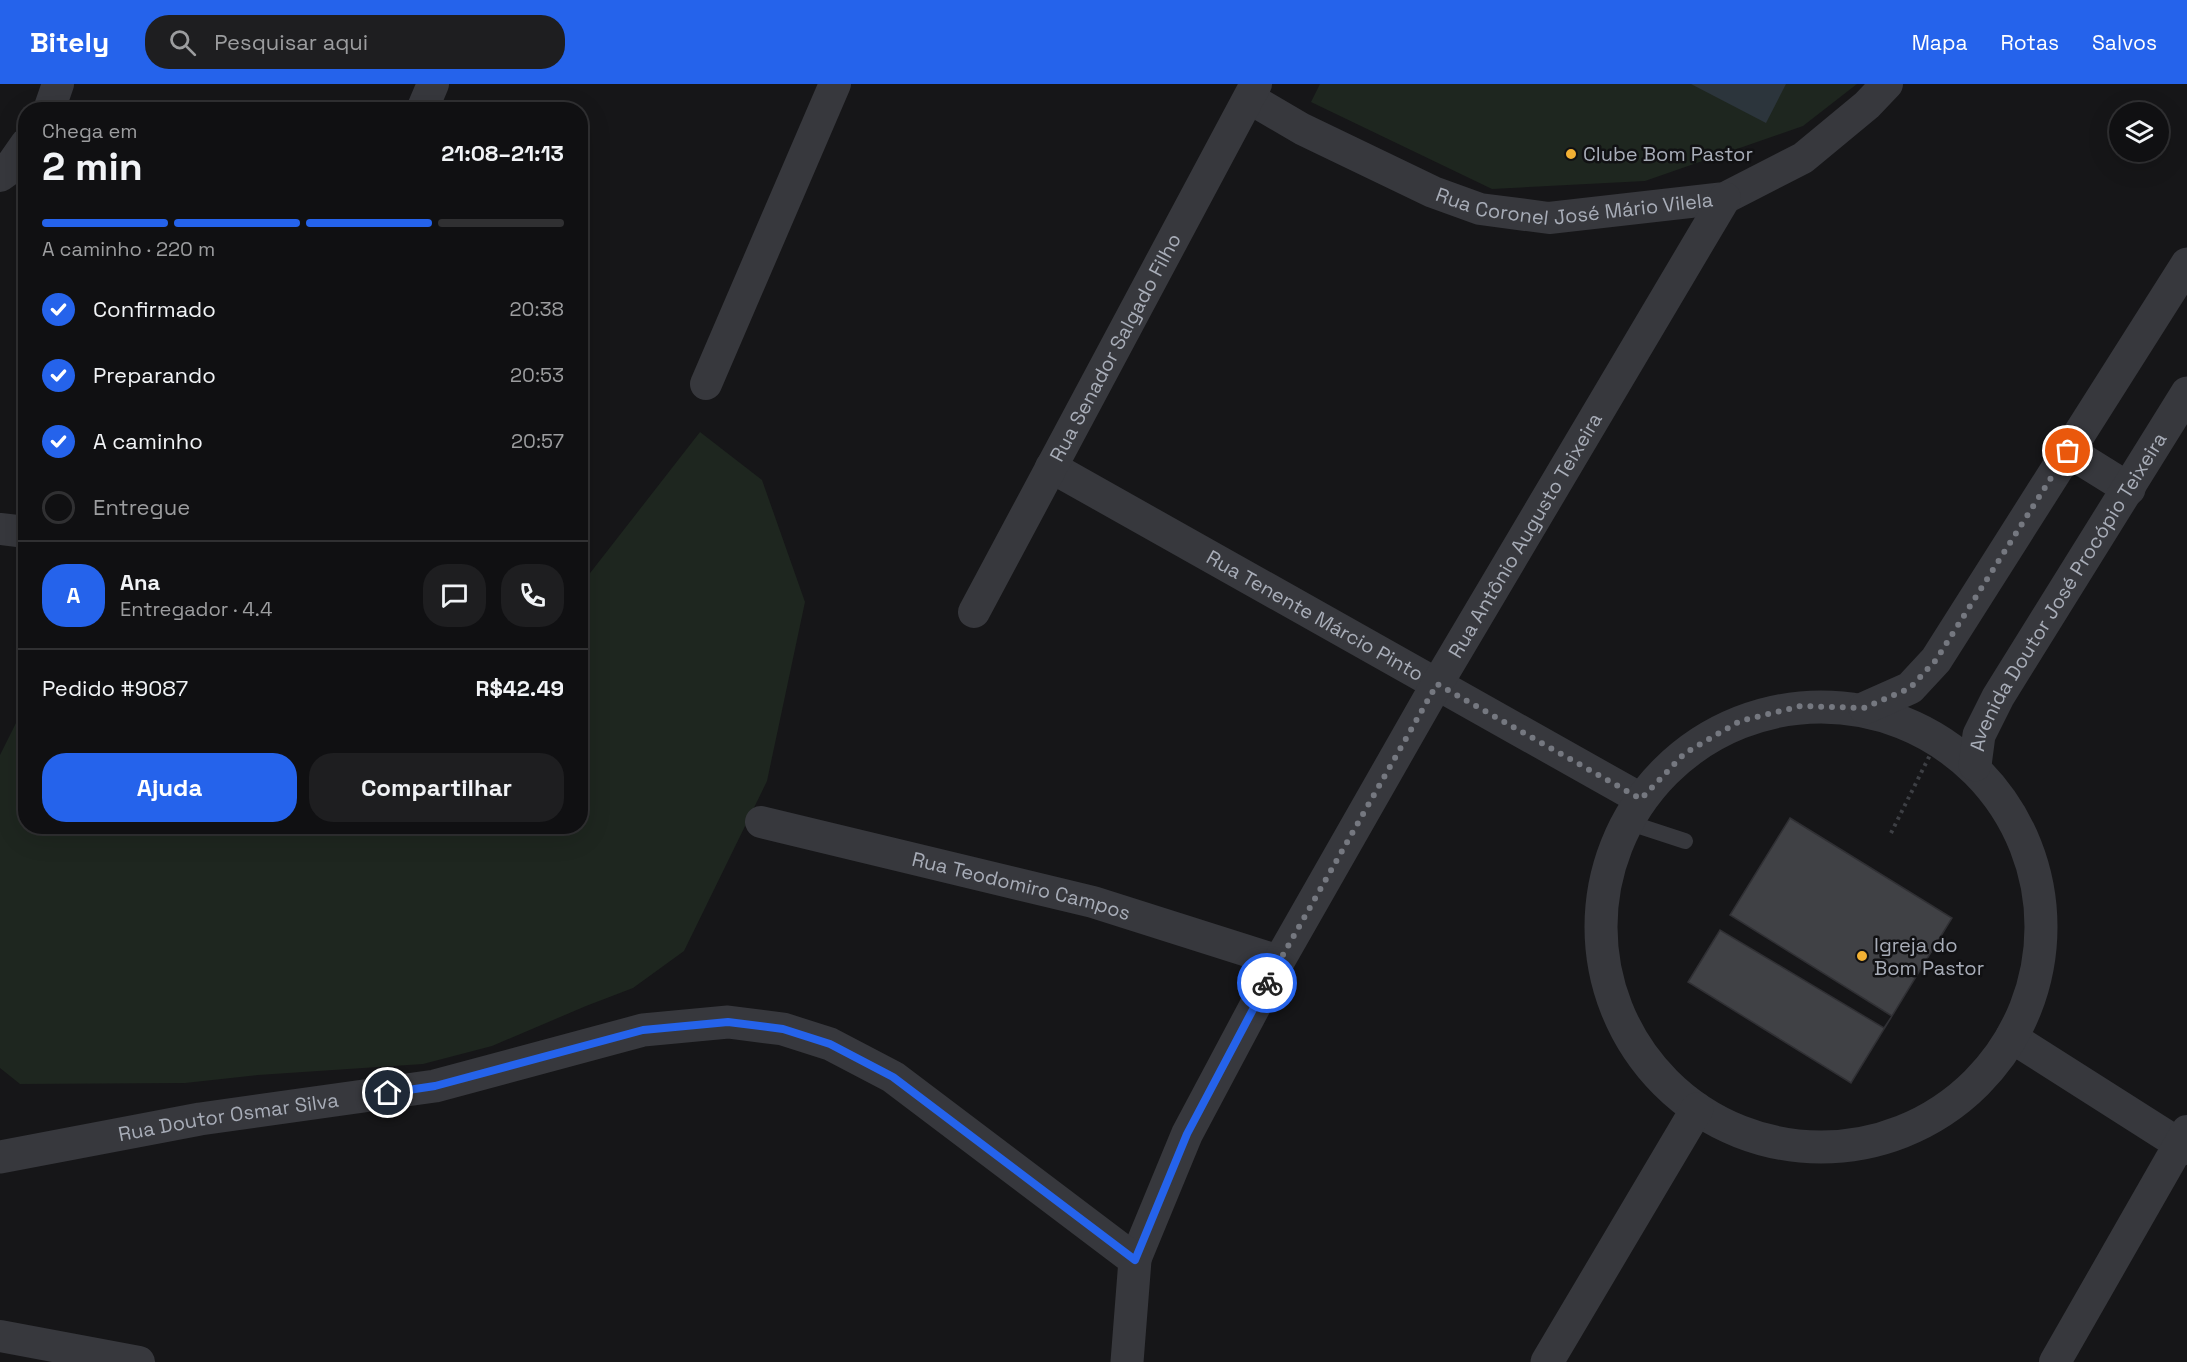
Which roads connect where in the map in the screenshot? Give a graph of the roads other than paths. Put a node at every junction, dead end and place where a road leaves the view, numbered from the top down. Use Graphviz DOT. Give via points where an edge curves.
graph roads {
  1 [pos="58,84"];
  2 [pos="433,84"];
  3 [pos="835,84"];
  4 [pos="1887,84"];
  5 [pos="1252,91"];
  6 [pos="52,102"];
  7 [pos="425,102"];
  8 [pos="18,155"];
  9 [pos="0,176"];
  10 [pos="1725,198"];
  11 [pos="2187,264"];
  12 [pos="706,384"];
  13 [pos="2187,393"];
  14 [pos="2068,451"];
  15 [pos="1051,467"];
  16 [pos="2129,489"];
  17 [pos="0,529"];
  18 [pos="18,531"];
  19 [pos="974,612"];
  20 [pos="1437,684"];
  21 [pos="1864,708"];
  22 [pos="1976,765"];
  23 [pos="1636,811"];
  24 [pos="761,822"];
  25 [pos="1685,841"];
  26 [pos="1279,961"];
  27 [pos="2011,1037"];
  28 [pos="1697,1109"];
  29 [pos="2184,1141"];
  30 [pos="0,1157"];
  31 [pos="1135,1260"];
  32 [pos="0,1336"];
  33 [pos="84,1357"];
  34 [pos="139,1362"];
  35 [pos="1127,1362"];
  36 [pos="1547,1362"];
  37 [pos="2055,1362"];
  1 -- 6 [label="street"];
  2 -- 7 [label="street"];
  3 -- 12 [label="street"];
  4 -- 10 [label="street, Rua Coronel José Mário Vilela" via="1803,158"];
  5 -- 10 [label="street, Rua Coronel José Mário Vilela" via="1302,129 1433,192 1480,210 1549,218"];
  5 -- 15 [label="street, Rua Senador Salgado Filho"];
  8 -- 9 [label="street"];
  10 -- 20 [label="street, Rua Antônio Augusto Teixeira"];
  11 -- 14 [label="street"];
  13 -- 16 [label="street, Avenida Doutor José Procópio Teixeira"];
  14 -- 16 [label="street"];
  14 -- 21 [label="street" via="1936,660 1910,688"];
  15 -- 19 [label="street, Rua Senador Salgado Filho"];
  15 -- 20 [label="street, Rua Tenente Márcio Pinto"];
  16 -- 22 [label="street, Avenida Doutor José Procópio Teixeira" via="1998,697 1979,735"];
  17 -- 18 [label="street"];
  20 -- 23 [label="street, Rua Tenente Márcio Pinto"];
  20 -- 26 [label="street, Rua Antônio Augusto Teixeira"];
  21 -- 22 [label="street" via="1924,729"];
  21 -- 23 [label="street" via="1801,706 1740,721 1685,753"];
  22 -- 27 [label="street" via="2017,820 2040,885 2042,954"];
  23 -- 25 [label="lane"];
  23 -- 28 [label="street" via="1611,862 1600,898 1598,930 1604,970 1626,1029 1646,1061 1668,1088"];
  24 -- 26 [label="street, Rua Teodomiro Campos" via="1093,902"];
  26 -- 31 [label="street, Rua Antônio Augusto Teixeira" via="1187,1134"];
  27 -- 28 [label="street" via="1997,1061 1953,1107 1883,1140 1804,1150 1732,1130"];
  27 -- 29 [label="street"];
  28 -- 36 [label="street"];
  29 -- 37 [label="street"];
  30 -- 31 [label="street, Rua Doutor Osmar Silva" via="200,1119 435,1086 643,1030 728,1022 783,1029 830,1044 893,1077"];
  31 -- 35 [label="street"];
  32 -- 33 [label="street"];
  33 -- 34 [label="street"];
}
